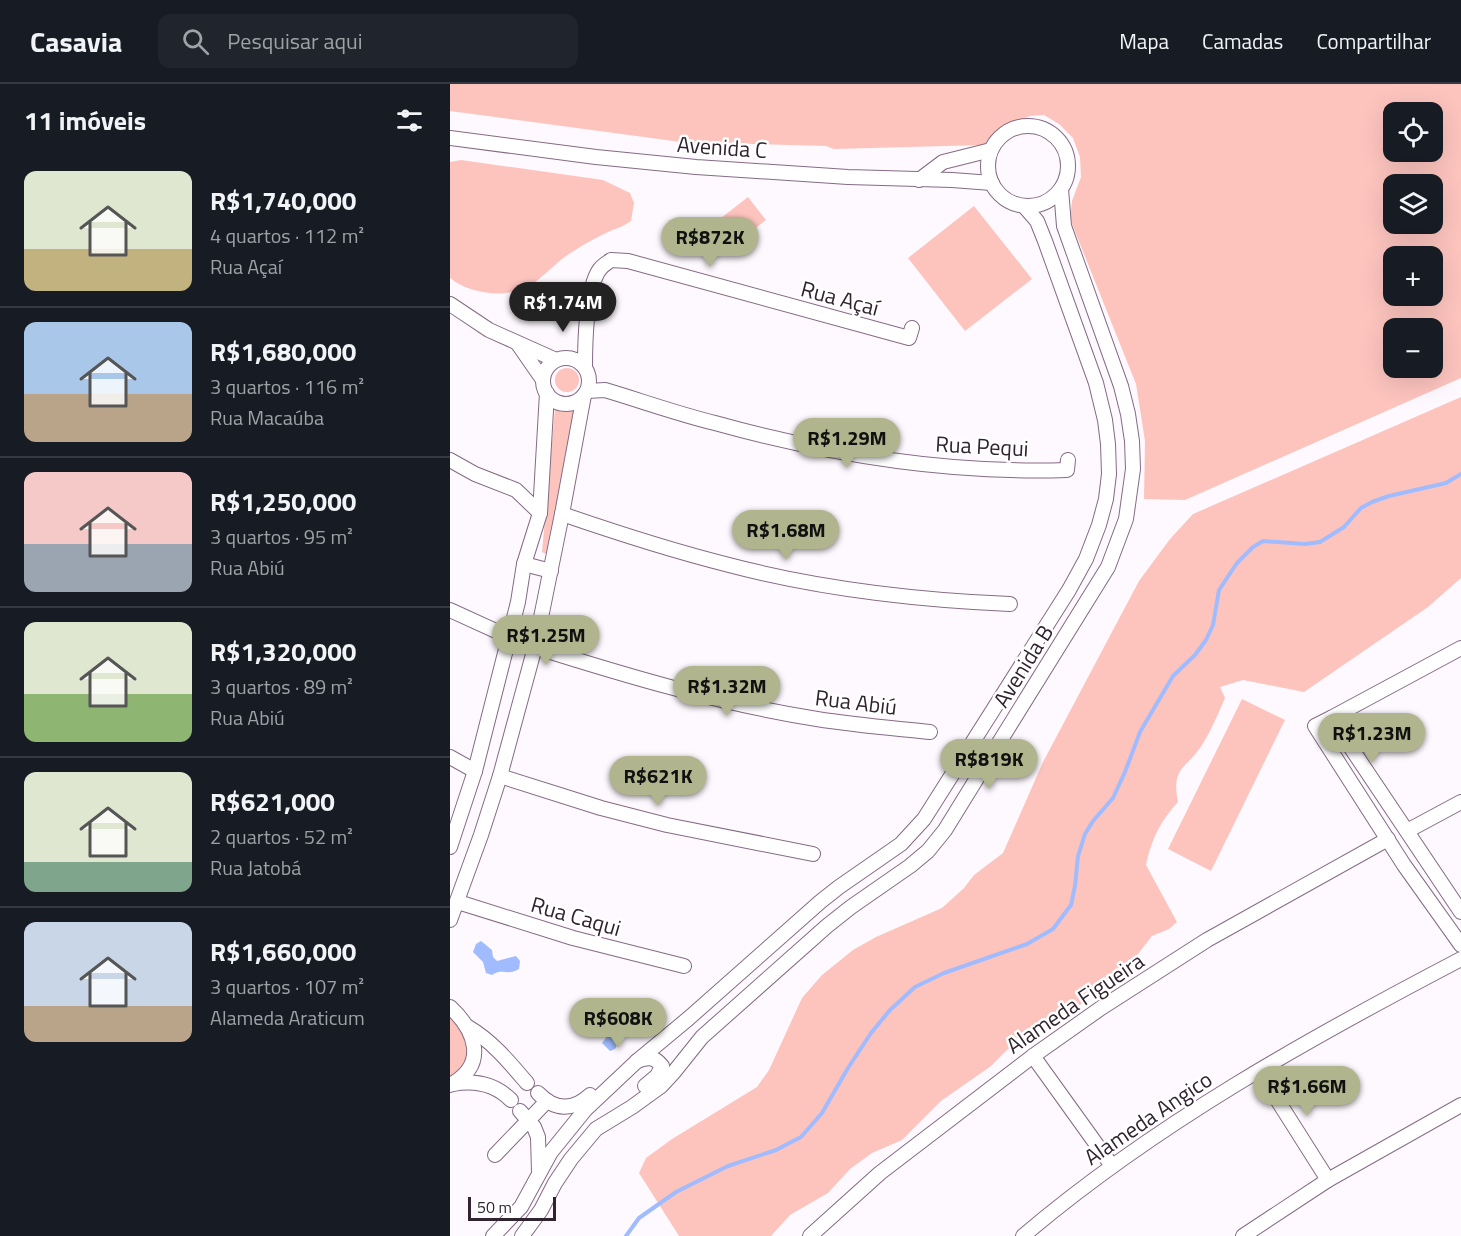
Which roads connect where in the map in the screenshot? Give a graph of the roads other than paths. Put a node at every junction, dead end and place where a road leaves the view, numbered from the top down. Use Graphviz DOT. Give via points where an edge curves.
graph roads {
  1 [pos="450,138"];
  2 [pos="991,150"];
  3 [pos="919,180"];
  4 [pos="992,183"];
  5 [pos="1061,189"];
  6 [pos="1024,206"];
  7 [pos="450,304"];
  8 [pos="585,324"];
  9 [pos="912,328"];
  10 [pos="518,344"];
  11 [pos="562,359"];
  12 [pos="587,371"];
  13 [pos="545,387"];
  14 [pos="605,390"];
  15 [pos="585,393"];
  16 [pos="450,460"];
  17 [pos="1068,460"];
  18 [pos="543,486"];
  19 [pos="516,490"];
  20 [pos="540,513"];
  21 [pos="562,514"];
  22 [pos="524,564"];
  23 [pos="551,571"];
  24 [pos="1010,604"];
  25 [pos="450,610"];
  26 [pos="509,637"];
  27 [pos="535,647"];
  28 [pos="1461,648"];
  29 [pos="1331,718"];
  30 [pos="930,732"];
  31 [pos="450,757"];
  32 [pos="475,771"];
  33 [pos="500,776"];
  34 [pos="1350,780"];
  35 [pos="1384,800"];
  36 [pos="1461,802"];
  37 [pos="458,827"];
  38 [pos="1407,831"];
  39 [pos="481,835"];
  40 [pos="1388,839"];
  41 [pos="450,847"];
  42 [pos="813,854"];
  43 [pos="1404,865"];
  44 [pos="1442,885"];
  45 [pos="458,902"];
  46 [pos="1461,912"];
  47 [pos="450,920"];
  48 [pos="1461,945"];
  49 [pos="1461,959"];
  50 [pos="684,966"];
  51 [pos="450,1007"];
  52 [pos="689,1018"];
  53 [pos="468,1027"];
  54 [pos="1033,1056"];
  55 [pos="636,1062"];
  56 [pos="1259,1071"];
  57 [pos="615,1072"];
  58 [pos="527,1083"];
  59 [pos="451,1084"];
  60 [pos="1461,1105"];
  61 [pos="520,1110"];
  62 [pos="596,1129"];
  63 [pos="495,1155"];
  64 [pos="1112,1166"];
  65 [pos="539,1174"];
  66 [pos="1328,1180"];
  67 [pos="494,1236"];
  68 [pos="522,1236"];
  69 [pos="810,1236"];
  70 [pos="1023,1236"];
  71 [pos="1243,1236"];
  1 -- 3 [label="street, Avenida C" via="696,167"];
  2 -- 3 [label="street" via="938,164"];
  2 -- 4 [label="street" via="988,167"];
  2 -- 5 [label="street" via="999,138 1018,127 1047,131 1066,154 1068,170"];
  3 -- 4 [label="street, Avenida C"];
  4 -- 6 [label="street" via="1005,199"];
  5 -- 6 [label="street" via="1045,203"];
  5 -- 62 [label="street, Avenida B" via="1064,226 1121,386 1131,432 1133,469 1129,502 1108,567 975,783 928,851 827,926 702,1037 660,1086"];
  6 -- 52 [label="street, Avenida B" via="1041,231 1096,383 1105,420 1106,499 1086,559 972,746 913,833 832,892"];
  7 -- 10 [label="street"];
  8 -- 9 [label="street, Rua Açaí" via="598,270 611,260 619,260 909,338"];
  8 -- 11 [label="street, Rua Açaí"];
  8 -- 12 [label="street, Rua Açaí"];
  10 -- 11 [label="street"];
  10 -- 13 [label="street"];
  11 -- 12 [label="street" via="580,362"];
  11 -- 13 [label="street" via="547,368"];
  12 -- 14 [label="street, Rua Pequi"];
  12 -- 15 [label="street"];
  13 -- 15 [label="street" via="552,399 565,404"];
  13 -- 18 [label="street"];
  14 -- 15 [label="street, Rua Pequi"];
  14 -- 17 [label="street, Rua Pequi" via="713,423 866,457 1034,471 1067,470"];
  15 -- 21 [label="street"];
  16 -- 19 [label="street"];
  18 -- 19 [label="street"];
  18 -- 20 [label="street"];
  19 -- 20 [label="street"];
  20 -- 22 [label="street"];
  21 -- 23 [label="street"];
  21 -- 24 [label="street" via="653,544 769,574 878,593"];
  22 -- 23 [label="street"];
  22 -- 26 [label="street"];
  23 -- 27 [label="street"];
  25 -- 26 [label="street"];
  26 -- 32 [label="street"];
  27 -- 30 [label="street, Rua Abiú" via="655,683 767,710 818,720"];
  27 -- 33 [label="street"];
  28 -- 29 [label="street"];
  29 -- 34 [label="street" via="1315,726"];
  29 -- 35 [label="street"];
  31 -- 32 [label="street"];
  32 -- 37 [label="street"];
  33 -- 39 [label="street"];
  33 -- 42 [label="street" via="667,825"];
  34 -- 35 [label="street" via="1362,777"];
  34 -- 40 [label="street"];
  35 -- 38 [label="street"];
  36 -- 38 [label="street"];
  37 -- 39 [label="street"];
  37 -- 41 [label="street"];
  38 -- 44 [label="street"];
  39 -- 45 [label="street"];
  40 -- 43 [label="street"];
  40 -- 54 [label="street, Alameda Figueira" via="1207,940"];
  43 -- 44 [label="street" via="1422,886"];
  43 -- 48 [label="street"];
  44 -- 46 [label="street"];
  45 -- 47 [label="street"];
  45 -- 50 [label="street, Rua Caqui" via="592,944"];
  49 -- 56 [label="street, Alameda Angico"];
  51 -- 53 [label="street"];
  52 -- 55 [label="street, Avenida B"];
  52 -- 57 [label="street" via="652,1041"];
  53 -- 58 [label="street" via="479,1033"];
  53 -- 59 [label="street" via="474,1041 472,1061"];
  54 -- 64 [label="street"];
  54 -- 69 [label="street, Alameda Figueira" via="880,1173"];
  55 -- 57 [label="street"];
  55 -- 62 [label="street" via="650,1057 662,1068"];
  55 -- 65 [label="street, Avenida B" via="571,1125"];
  56 -- 64 [label="street, Alameda Angico"];
  56 -- 66 [label="street"];
  57 -- 61 [label="street" via="578,1104 558,1107 543,1097"];
  59 -- 61 [label="street" via="489,1086 503,1092"];
  60 -- 66 [label="street"];
  61 -- 63 [label="street"];
  61 -- 65 [label="street" via="538,1137"];
  62 -- 68 [label="street, Avenida B" via="571,1159"];
  64 -- 70 [label="street, Alameda Angico"];
  65 -- 67 [label="street, Avenida B" via="521,1207"];
  66 -- 71 [label="street"];
}
